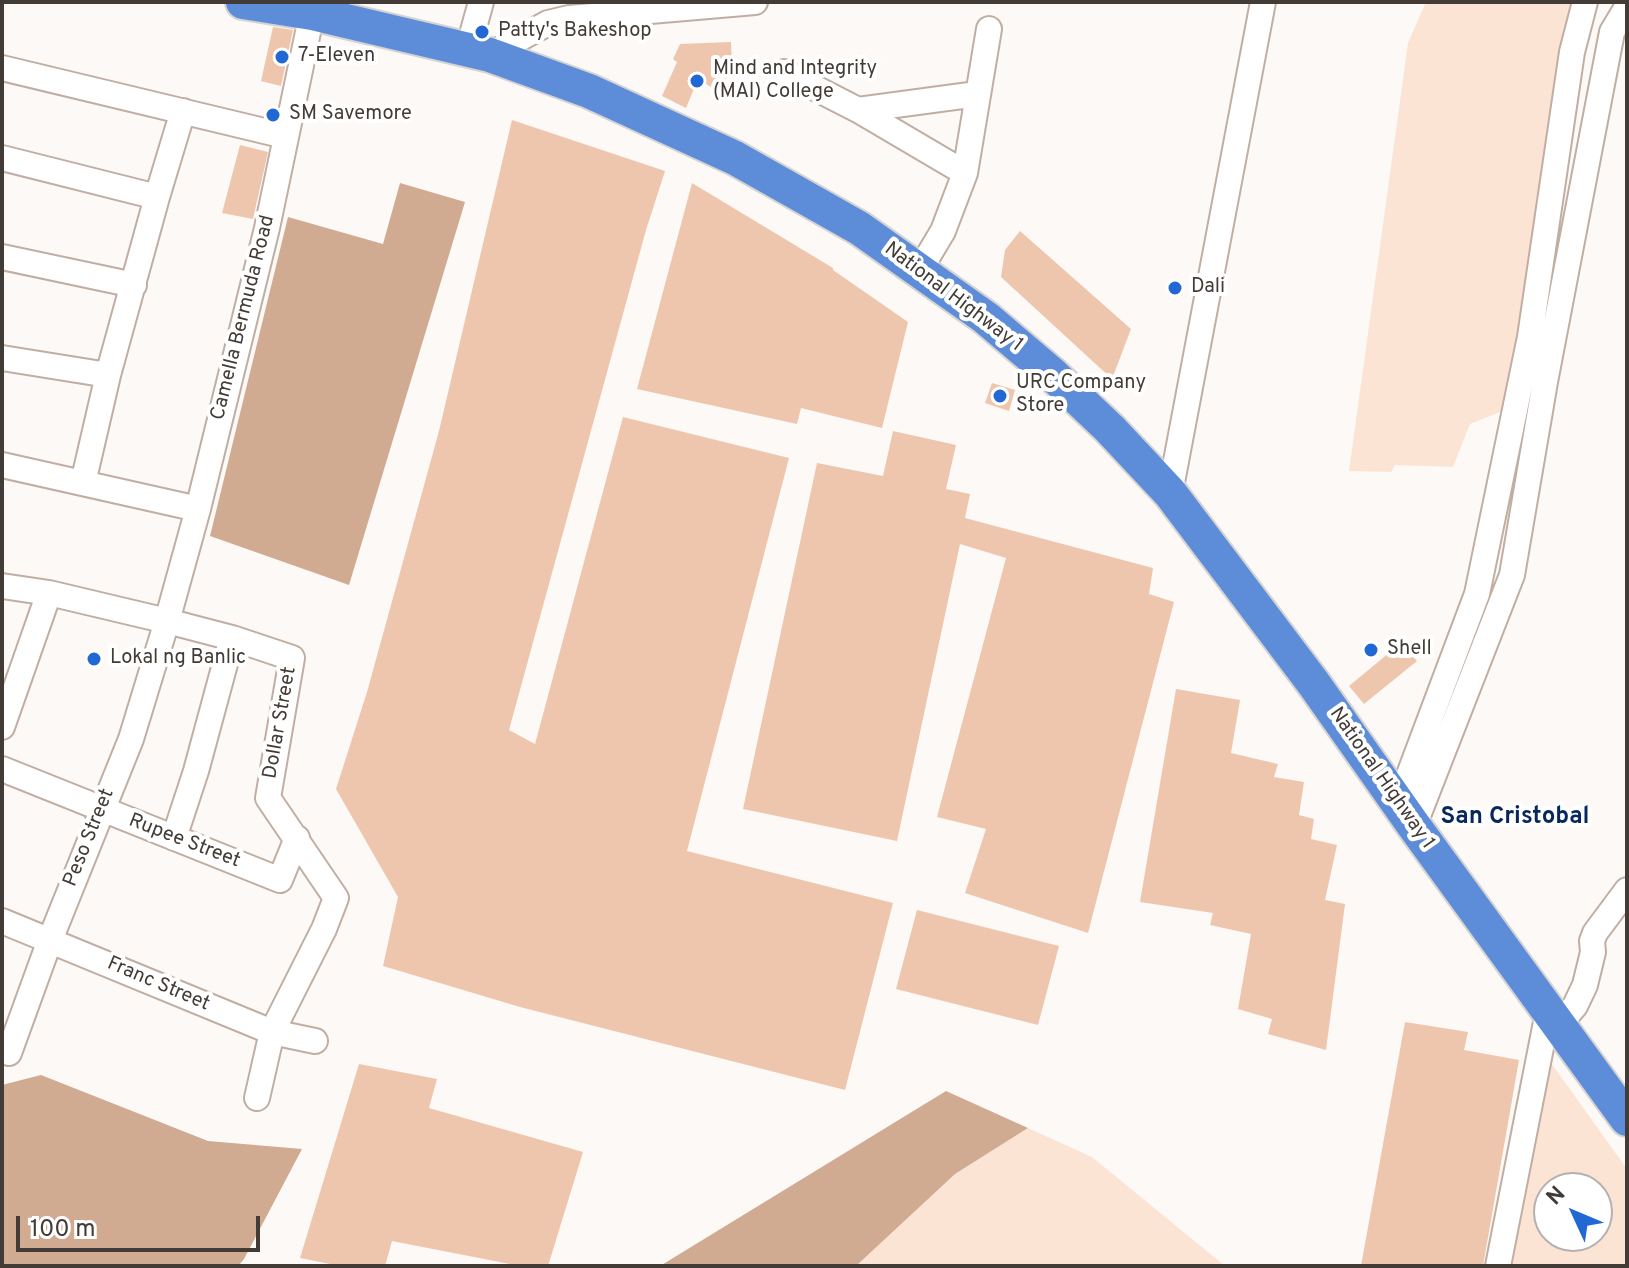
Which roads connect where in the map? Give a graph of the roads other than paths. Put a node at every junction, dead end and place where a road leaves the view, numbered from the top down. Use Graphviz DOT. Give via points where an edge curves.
graph roads {
  1 [pos="243,2"];
  2 [pos="481,2"];
  3 [pos="755,2"];
  4 [pos="1263,2"];
  5 [pos="1585,2"];
  6 [pos="686,5"];
  7 [pos="1627,7"];
  8 [pos="312,13"];
  9 [pos="989,29"];
  10 [pos="479,52"];
  11 [pos="2,68"];
  12 [pos="784,72"];
  13 [pos="977,94"];
  14 [pos="858,110"];
  15 [pos="183,111"];
  16 [pos="285,136"];
  17 [pos="2,158"];
  18 [pos="965,173"];
  19 [pos="157,197"];
  20 [pos="2,257"];
  21 [pos="919,271"];
  22 [pos="134,285"];
  23 [pos="2,358"];
  24 [pos="108,375"];
  25 [pos="2,465"];
  26 [pos="83,483"];
  27 [pos="1170,493"];
  28 [pos="198,509"];
  29 [pos="2,586"];
  30 [pos="49,593"];
  31 [pos="167,621"];
  32 [pos="232,638"];
  33 [pos="2,727"];
  34 [pos="2,769"];
  35 [pos="101,809"];
  36 [pos="1406,815"];
  37 [pos="174,838"];
  38 [pos="297,838"];
  39 [pos="1627,890"];
  40 [pos="2,921"];
  41 [pos="50,940"];
  42 [pos="1553,1019"];
  43 [pos="272,1032"];
  44 [pos="315,1041"];
  45 [pos="9,1053"];
  46 [pos="257,1098"];
  47 [pos="1627,1119"];
  48 [pos="1498,1266"];
  1 -- 8 [label="highway, National Highway 1"];
  2 -- 10 [label="street"];
  3 -- 6 [label="street"];
  4 -- 27 [label="street"];
  5 -- 36 [label="street" via="1572,52 1530,337 1477,594"];
  6 -- 10 [label="street" via="569,18"];
  7 -- 36 [label="street" via="1612,32 1512,575"];
  8 -- 10 [label="highway, National Highway 1"];
  8 -- 16 [label="street, Camella Bermuda Road"];
  9 -- 13 [label="street"];
  10 -- 21 [label="highway, National Highway 1" via="589,91 735,158 859,228"];
  11 -- 15 [label="street"];
  12 -- 14 [label="street"];
  13 -- 14 [label="street"];
  13 -- 18 [label="street"];
  14 -- 18 [label="street"];
  15 -- 16 [label="street"];
  15 -- 19 [label="street"];
  16 -- 28 [label="street, Camella Bermuda Road"];
  17 -- 19 [label="street"];
  18 -- 21 [label="street" via="943,231"];
  19 -- 22 [label="street"];
  20 -- 22 [label="street"];
  21 -- 27 [label="highway, National Highway 1" via="1053,375"];
  22 -- 24 [label="street"];
  23 -- 24 [label="street"];
  24 -- 26 [label="street"];
  25 -- 26 [label="street"];
  26 -- 28 [label="street"];
  27 -- 36 [label="highway, National Highway 1"];
  28 -- 31 [label="street, Camella Bermuda Road"];
  29 -- 30 [label="street, Dollar Street"];
  30 -- 31 [label="street, Dollar Street"];
  30 -- 33 [label="street"];
  31 -- 32 [label="street, Dollar Street"];
  31 -- 35 [label="street, Peso Street" via="131,739"];
  32 -- 37 [label="street"];
  32 -- 38 [label="street, Dollar Street" via="292,658 268,798"];
  34 -- 35 [label="street, Rupee Street"];
  35 -- 37 [label="street, Rupee Street"];
  35 -- 41 [label="street, Peso Street"];
  36 -- 42 [label="highway, National Highway 1"];
  37 -- 38 [label="street, Rupee Street" via="280,880"];
  38 -- 43 [label="street, Dollar Street" via="336,898"];
  39 -- 42 [label="street" via="1595,933 1585,985 1575,1006"];
  40 -- 41 [label="street, Franc Street"];
  41 -- 43 [label="street, Franc Street"];
  41 -- 45 [label="street, Peso Street"];
  42 -- 47 [label="highway, National Highway 1"];
  42 -- 48 [label="street"];
  43 -- 44 [label="street, Franc Street"];
  43 -- 46 [label="street, Dollar Street"];
}
